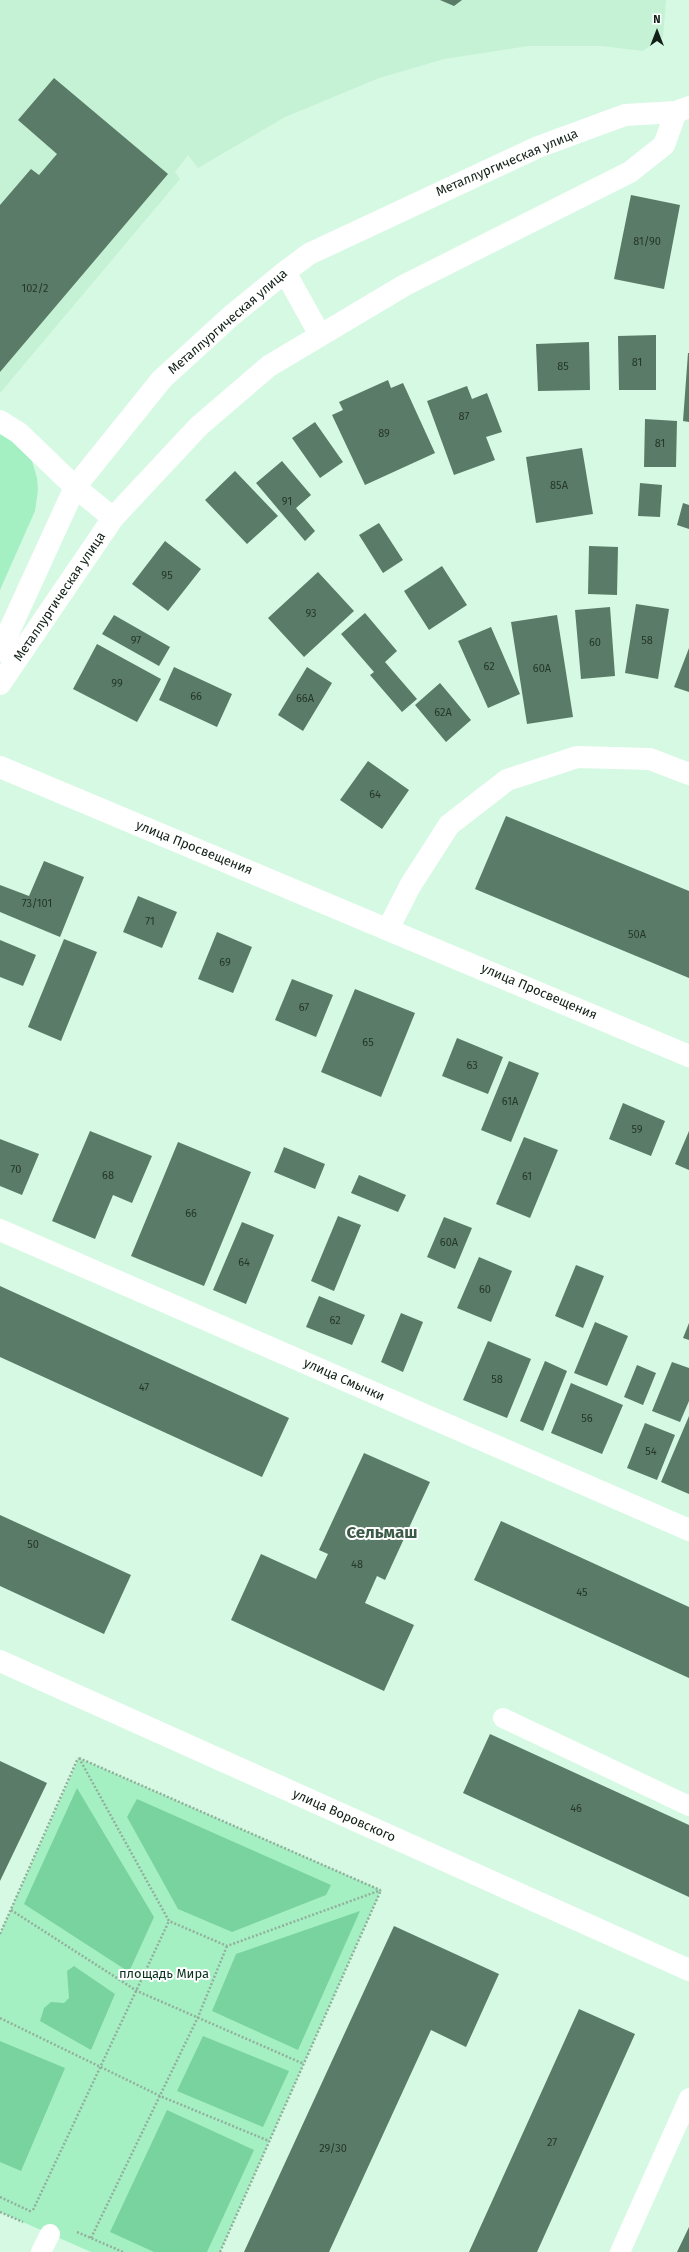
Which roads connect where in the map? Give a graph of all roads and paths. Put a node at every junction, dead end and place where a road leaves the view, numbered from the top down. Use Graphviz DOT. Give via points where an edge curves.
graph roads {
  1 [pos="683,110"];
  2 [pos="285,272"];
  3 [pos="320,335"];
  4 [pos="0,421"];
  5 [pos="75,487"];
  6 [pos="113,518"];
  7 [pos="0,651"];
  8 [pos="0,684"];
  9 [pos="0,767"];
  10 [pos="689,774"];
  11 [pos="388,929"];
  12 [pos="689,1056"];
  13 [pos="0,1230"];
  14 [pos="689,1530"];
  15 [pos="0,1662"];
  16 [pos="503,1718"];
  17 [pos="78,1758"];
  18 [pos="689,1806"];
  19 [pos="381,1890"];
  20 [pos="11,1910"];
  21 [pos="169,1921"];
  22 [pos="0,1934"];
  23 [pos="227,1946"];
  24 [pos="689,1970"];
  25 [pos="137,1991"];
  26 [pos="198,2017"];
  27 [pos="0,2018"];
  28 [pos="304,2064"];
  29 [pos="100,2068"];
  30 [pos="160,2096"];
  31 [pos="689,2098"];
  32 [pos="269,2141"];
  33 [pos="30,2218"];
  34 [pos="50,2234"];
  35 [pos="91,2238"];
  36 [pos="41,2252"];
  37 [pos="220,2252"];
  38 [pos="620,2252"];
  1 -- 2 [label="street, Металлургическая улица" via="625,115 538,147 309,254"];
  1 -- 3 [label="street, Металлургическая улица" via="664,145 630,172 405,285"];
  2 -- 3 [label="street"];
  2 -- 5 [label="street, Металлургическая улица" via="230,316 162,379"];
  3 -- 6 [label="street, Металлургическая улица" via="269,366 199,426"];
  4 -- 5 [label="street" via="19,433"];
  5 -- 6 [label="street"];
  5 -- 7 [label="street, Металлургическая улица"];
  6 -- 8 [label="street, Металлургическая улица"];
  9 -- 11 [label="street, улица Просвещения"];
  10 -- 11 [label="street" via="650,759 577,757 507,780 449,825 410,886"];
  11 -- 12 [label="street, улица Просвещения"];
  13 -- 14 [label="street, улица Смычки"];
  15 -- 24 [label="street, улица Воровского"];
  16 -- 18 [label="lane"];
  17 -- 19 [label="path"];
  17 -- 20 [label="path"];
  17 -- 21 [label="path"];
  19 -- 23 [label="path"];
  19 -- 28 [label="path"];
  20 -- 22 [label="path"];
  20 -- 25 [label="path"];
  21 -- 23 [label="path"];
  21 -- 25 [label="path"];
  23 -- 26 [label="path"];
  25 -- 26 [label="path"];
  25 -- 29 [label="path"];
  26 -- 28 [label="path"];
  26 -- 30 [label="path"];
  27 -- 29 [label="path"];
  28 -- 32 [label="path"];
  29 -- 30 [label="path"];
  29 -- 33 [label="path"];
  30 -- 32 [label="path"];
  30 -- 35 [label="path"];
  31 -- 38 [label="lane"];
  32 -- 37 [label="path"];
  34 -- 36 [label="lane"];
}
